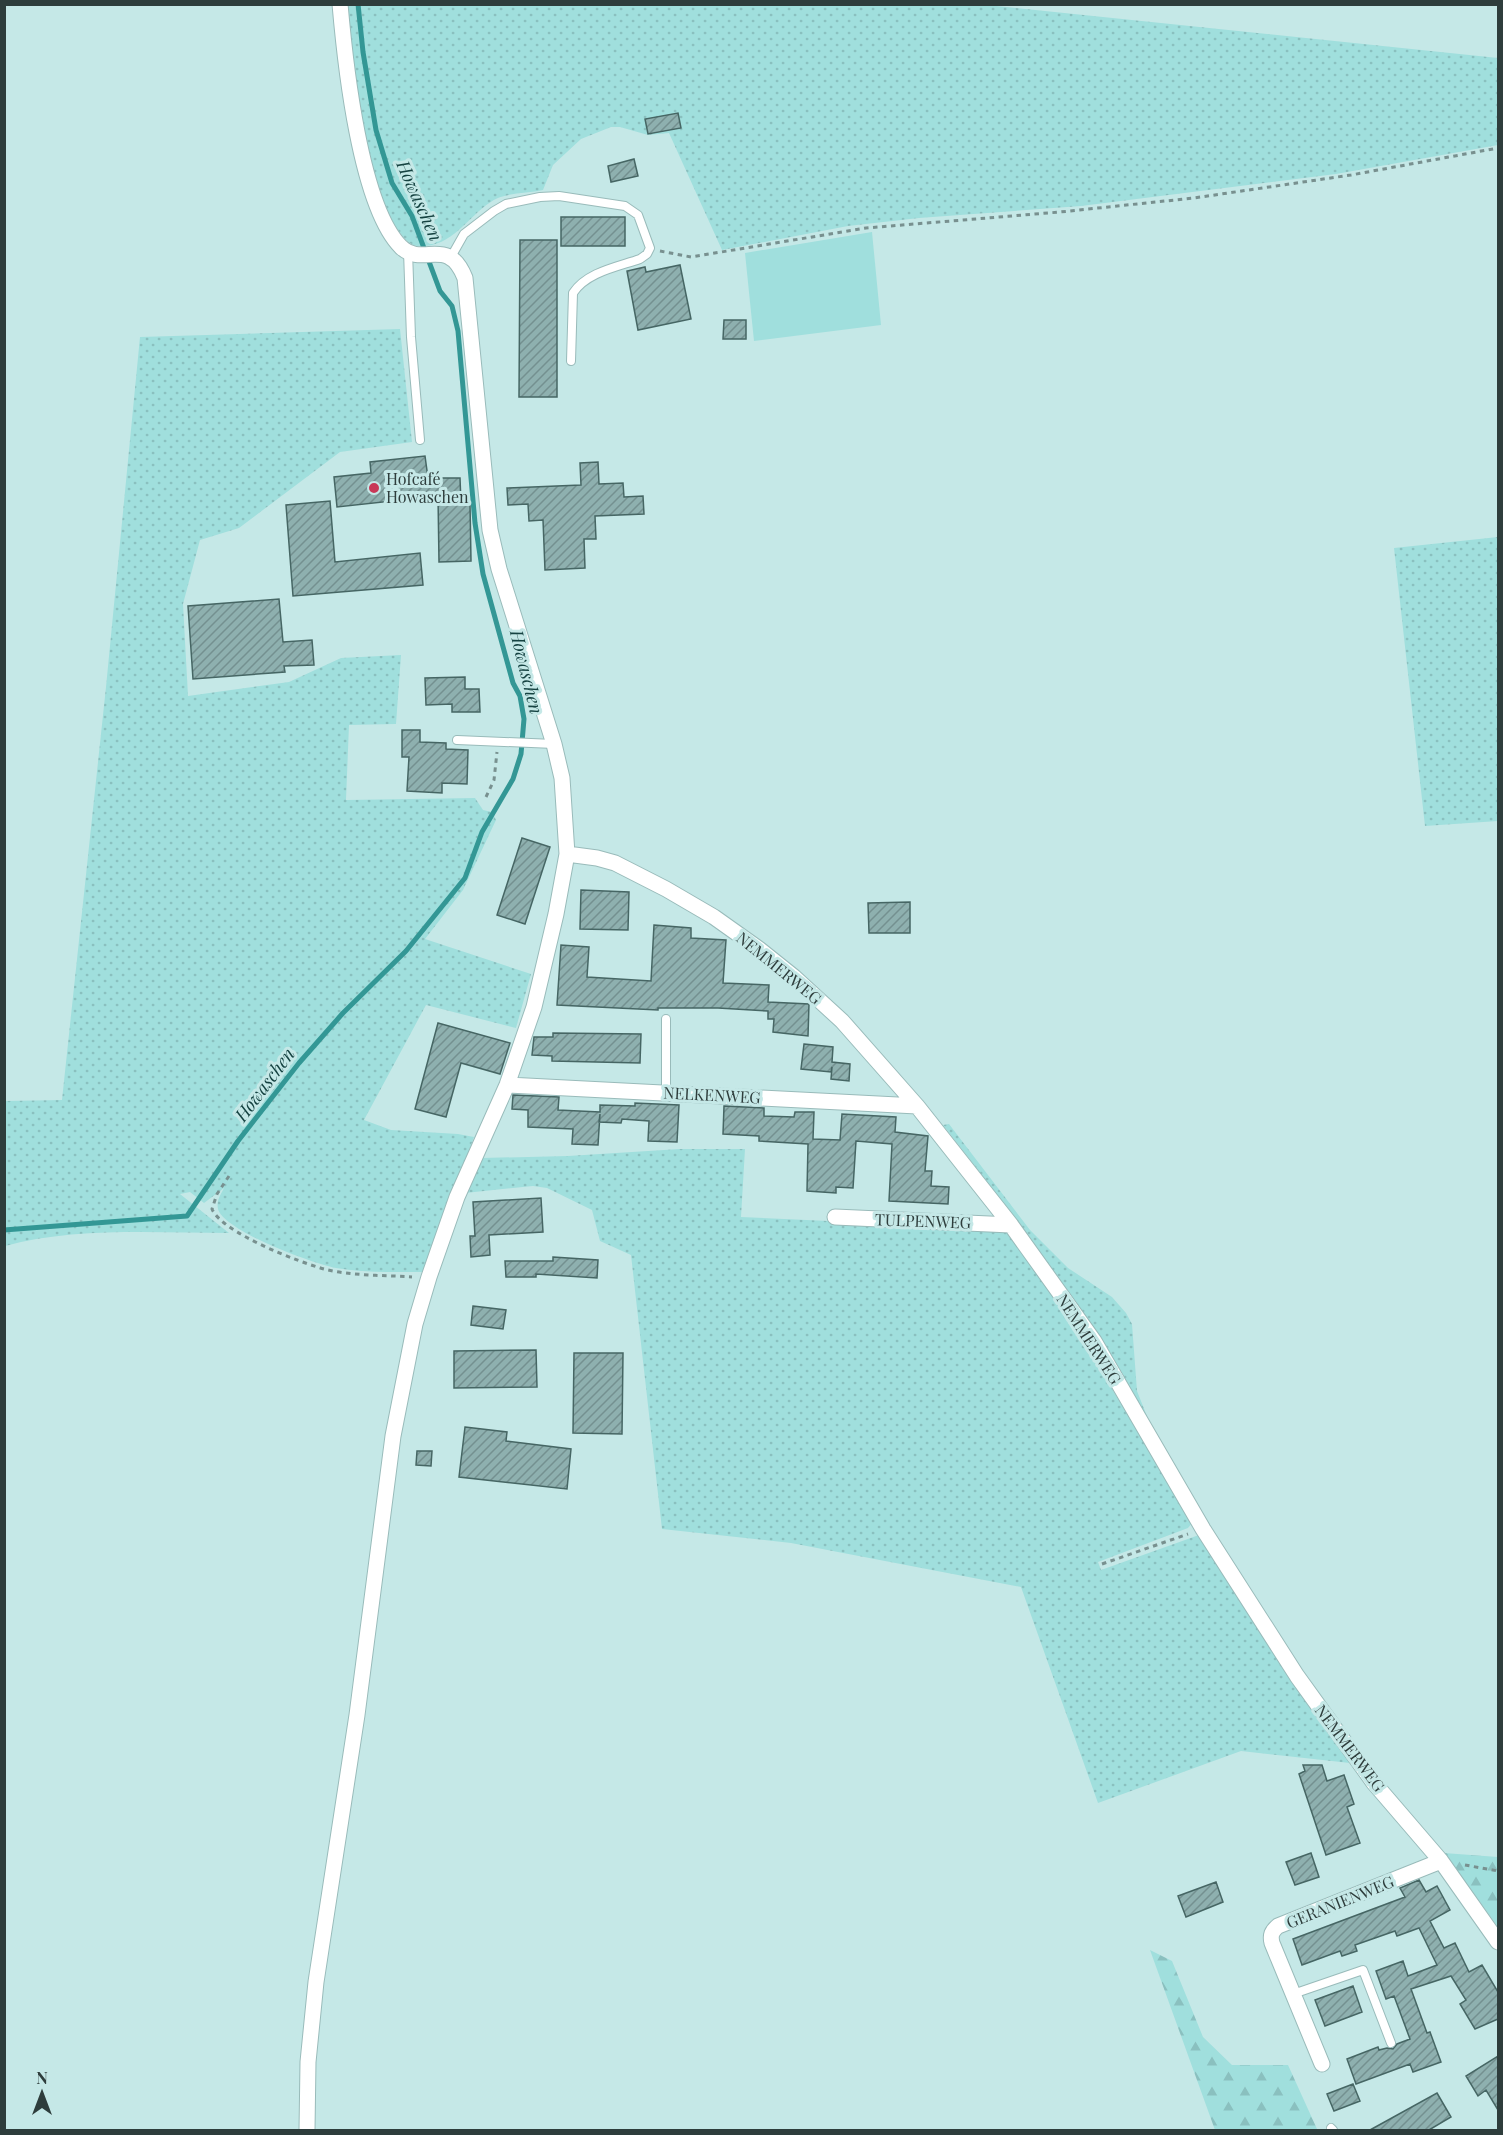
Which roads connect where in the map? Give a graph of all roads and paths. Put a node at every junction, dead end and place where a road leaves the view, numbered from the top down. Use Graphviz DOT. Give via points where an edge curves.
graph roads {
  1 [pos="340,4"];
  2 [pos="1498,148"];
  3 [pos="650,248"];
  4 [pos="411,252"];
  5 [pos="444,255"];
  6 [pos="571,361"];
  7 [pos="420,440"];
  8 [pos="457,740"];
  9 [pos="499,741"];
  10 [pos="554,744"];
  11 [pos="486,796"];
  12 [pos="567,854"];
  13 [pos="666,1019"];
  14 [pos="507,1085"];
  15 [pos="666,1093"];
  16 [pos="917,1106"];
  17 [pos="229,1176"];
  18 [pos="836,1218"];
  19 [pos="1011,1225"];
  20 [pos="429,1277"];
  21 [pos="1203,1528"];
  22 [pos="1102,1563"];
  23 [pos="1441,1861"];
  24 [pos="1498,1871"];
  25 [pos="1498,1942"];
  26 [pos="1293,1994"];
  27 [pos="1391,2043"];
  28 [pos="1322,2064"];
  29 [pos="307,2130"];
  1 -- 4 [label="street" via="353,110 368,177 389,228 401,246"];
  2 -- 3 [label="path" via="1194,198 866,228 691,257"];
  3 -- 5 [label="lane" via="638,215 625,206 569,197 540,197 506,204 494,211"];
  3 -- 6 [label="lane" via="640,259 590,277 578,286 573,294"];
  4 -- 5 [label="street"];
  4 -- 7 [label="lane" via="411,337"];
  5 -- 10 [label="street" via="459,263 465,278 490,530"];
  8 -- 9 [label="lane"];
  9 -- 10 [label="lane"];
  9 -- 11 [label="path" via="494,780"];
  10 -- 12 [label="street" via="562,778"];
  12 -- 14 [label="street" via="534,1006"];
  12 -- 16 [label="street, NEMMERWEG" via="615,864 666,889 759,949 842,1021"];
  13 -- 15 [label="lane"];
  14 -- 15 [label="street, NELKENWEG"];
  14 -- 20 [label="street" via="457,1197"];
  15 -- 16 [label="street, NELKENWEG"];
  16 -- 19 [label="street, NEMMERWEG"];
  17 -- 20 [label="path" via="212,1209 215,1216 249,1239 325,1269"];
  18 -- 19 [label="street, TULPENWEG"];
  19 -- 21 [label="street, NEMMERWEG" via="1094,1341"];
  20 -- 29 [label="street" via="415,1324 392,1447 357,1716 316,1982 308,2061"];
  21 -- 22 [label="path"];
  21 -- 23 [label="street, NEMMERWEG" via="1297,1676 1374,1783"];
  23 -- 24 [label="path"];
  23 -- 25 [label="street, NEMMERWEG"];
  23 -- 26 [label="street, GERANIENWEG" via="1278,1926 1270,1936"];
  26 -- 27 [label="lane" via="1363,1970"];
  26 -- 28 [label="street, GERANIENWEG"];
}
